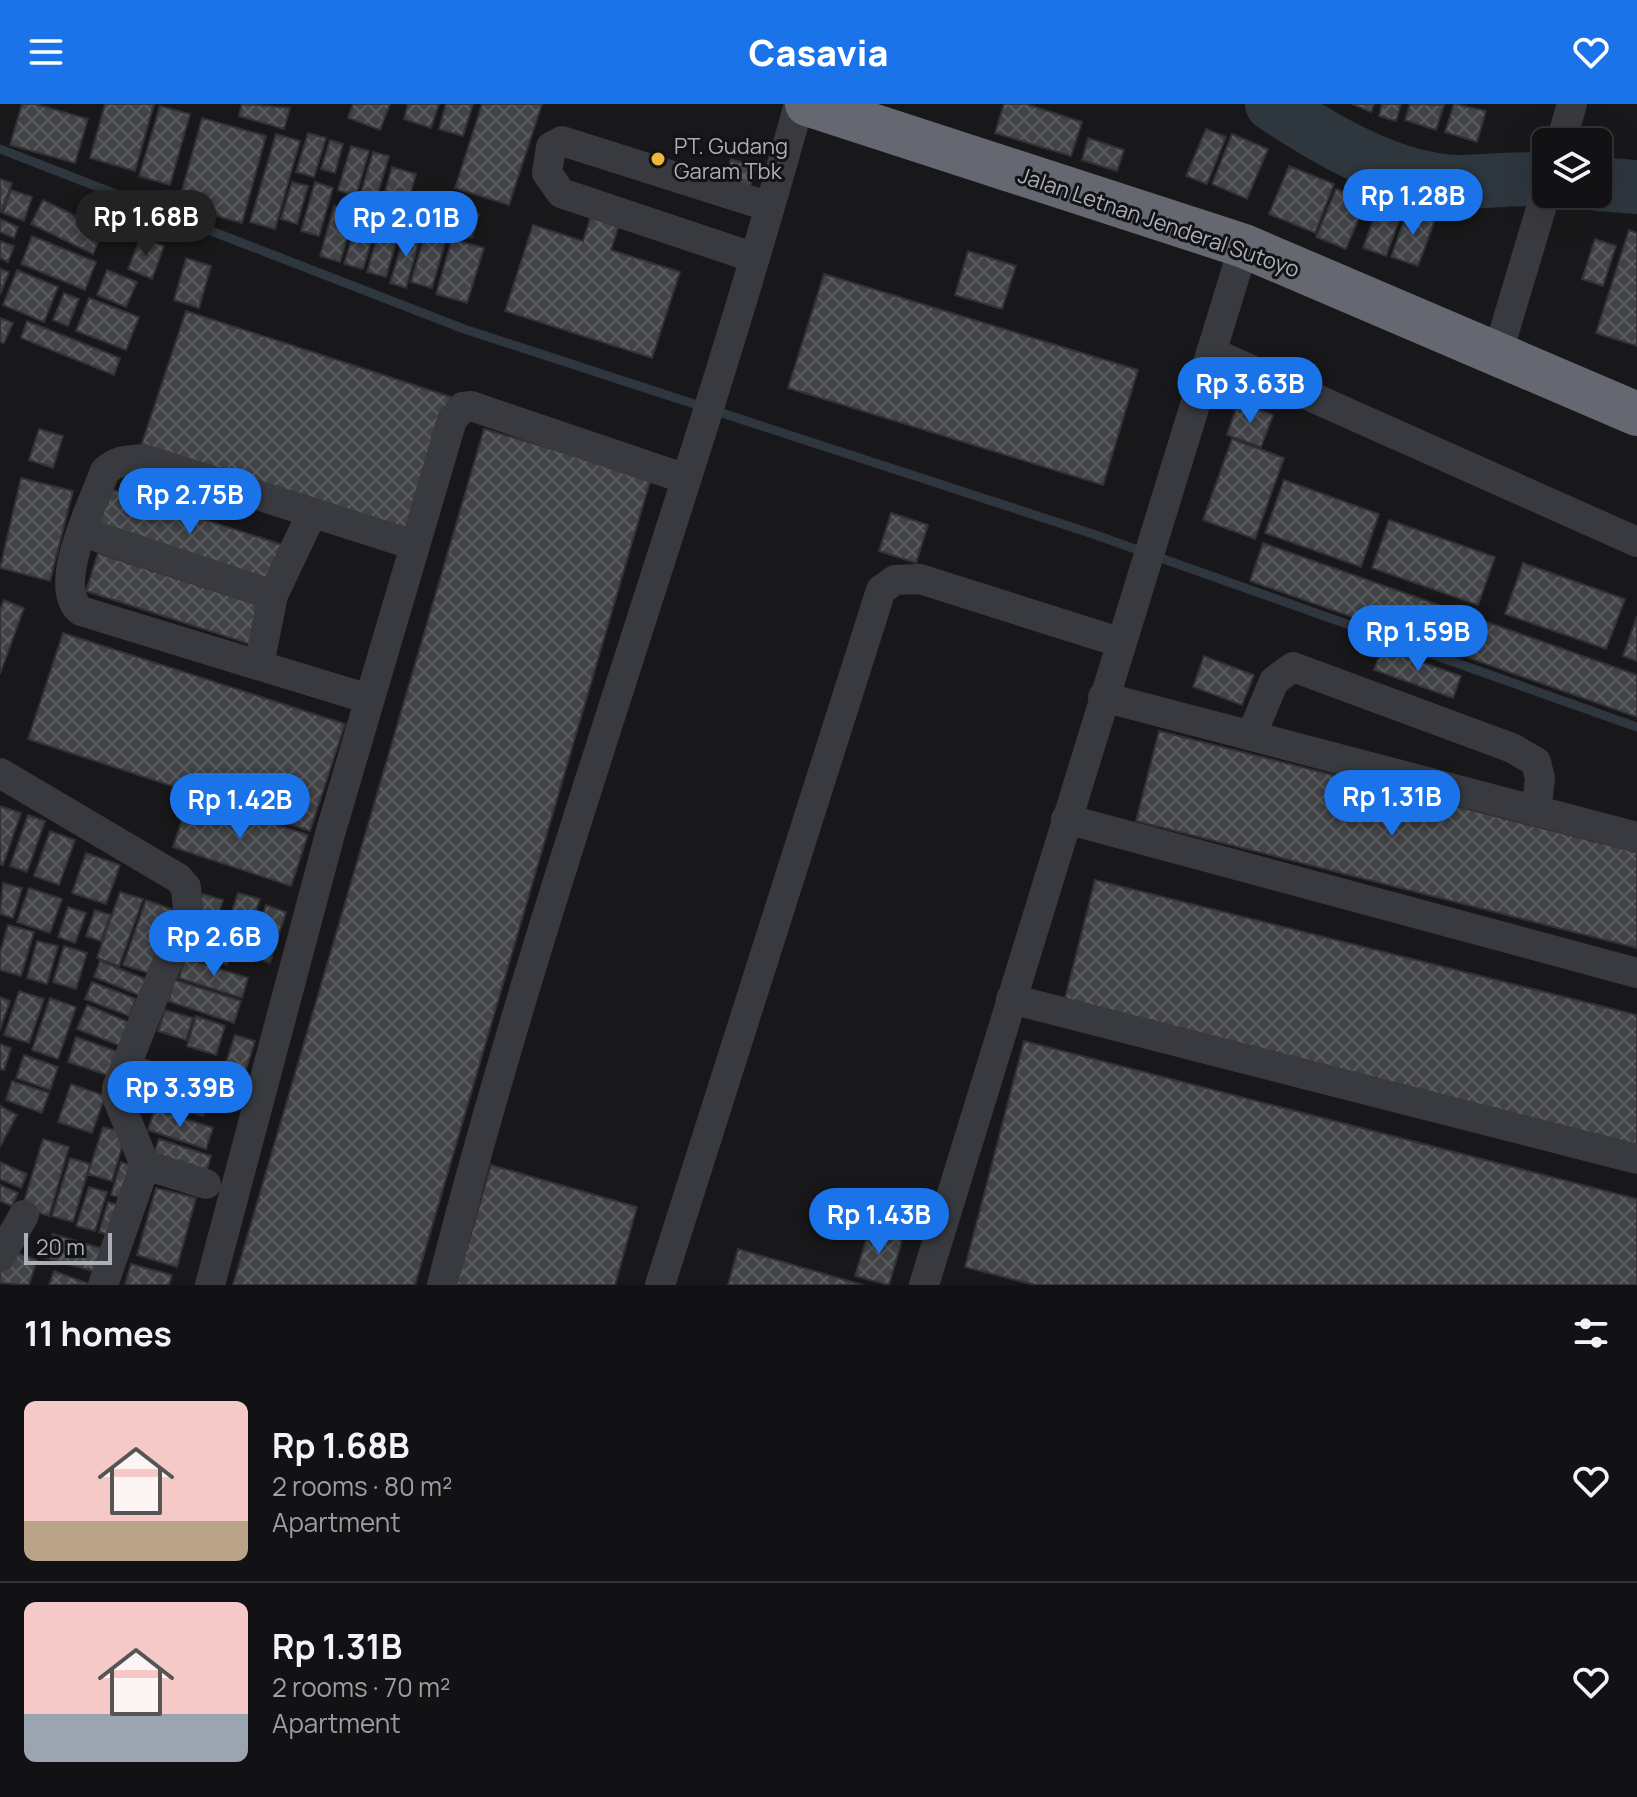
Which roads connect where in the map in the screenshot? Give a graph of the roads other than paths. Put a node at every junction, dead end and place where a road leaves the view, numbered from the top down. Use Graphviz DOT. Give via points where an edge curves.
graph roads {
  1 [pos="799,104"];
  2 [pos="807,104"];
  3 [pos="770,207"];
  4 [pos="1541,208"];
  5 [pos="1244,246"];
  6 [pos="755,258"];
  7 [pos="1211,352"];
  8 [pos="1498,352"];
  9 [pos="1637,414"];
  10 [pos="686,479"];
  11 [pos="312,513"];
  12 [pos="83,532"];
  13 [pos="1637,542"];
  14 [pos="414,545"];
  15 [pos="273,595"];
  16 [pos="1119,642"];
  17 [pos="259,665"];
  18 [pos="1103,697"];
  19 [pos="369,699"];
  20 [pos="1251,736"];
  21 [pos="0,773"];
  22 [pos="1536,811"];
  23 [pos="1066,819"];
  24 [pos="1637,837"];
  25 [pos="1637,973"];
  26 [pos="1011,999"];
  27 [pos="1637,1159"];
  28 [pos="145,1165"];
  29 [pos="206,1184"];
  30 [pos="24,1215"];
  31 [pos="0,1257"];
  32 [pos="103,1285"];
  33 [pos="210,1285"];
  34 [pos="442,1285"];
  35 [pos="660,1285"];
  36 [pos="924,1285"];
  1 -- 3 [label="street"];
  2 -- 5 [label="highway, Jalan Letnan Jenderal Sutoyo"];
  3 -- 6 [label="street"];
  3 -- 6 [label="street" via="562,141 551,147 547,173 561,193"];
  4 -- 8 [label="street"];
  5 -- 7 [label="street"];
  5 -- 8 [label="highway, Jalan Letnan Jenderal Sutoyo"];
  6 -- 10 [label="street"];
  7 -- 13 [label="street"];
  7 -- 16 [label="street"];
  8 -- 9 [label="highway, Jalan Letnan Jenderal Sutoyo"];
  10 -- 14 [label="street" via="467,406 452,420"];
  10 -- 34 [label="street" via="479,1141"];
  11 -- 12 [label="street" via="144,459 127,460 105,471"];
  11 -- 14 [label="street"];
  11 -- 15 [label="street"];
  12 -- 15 [label="street"];
  12 -- 17 [label="street" via="69,572 73,605"];
  14 -- 19 [label="street"];
  15 -- 17 [label="street"];
  16 -- 18 [label="street"];
  16 -- 35 [label="street" via="920,579 895,580 881,590"];
  17 -- 19 [label="street"];
  18 -- 20 [label="street"];
  18 -- 23 [label="street"];
  19 -- 33 [label="street"];
  20 -- 22 [label="street"];
  20 -- 22 [label="street" via="1274,681 1293,667 1512,748 1536,762"];
  21 -- 28 [label="street" via="186,887 188,910 117,1088"];
  22 -- 24 [label="street"];
  23 -- 25 [label="street"];
  23 -- 26 [label="street"];
  26 -- 27 [label="street"];
  26 -- 36 [label="street"];
  28 -- 29 [label="street"];
  28 -- 32 [label="street"];
  30 -- 31 [label="street"];
}
